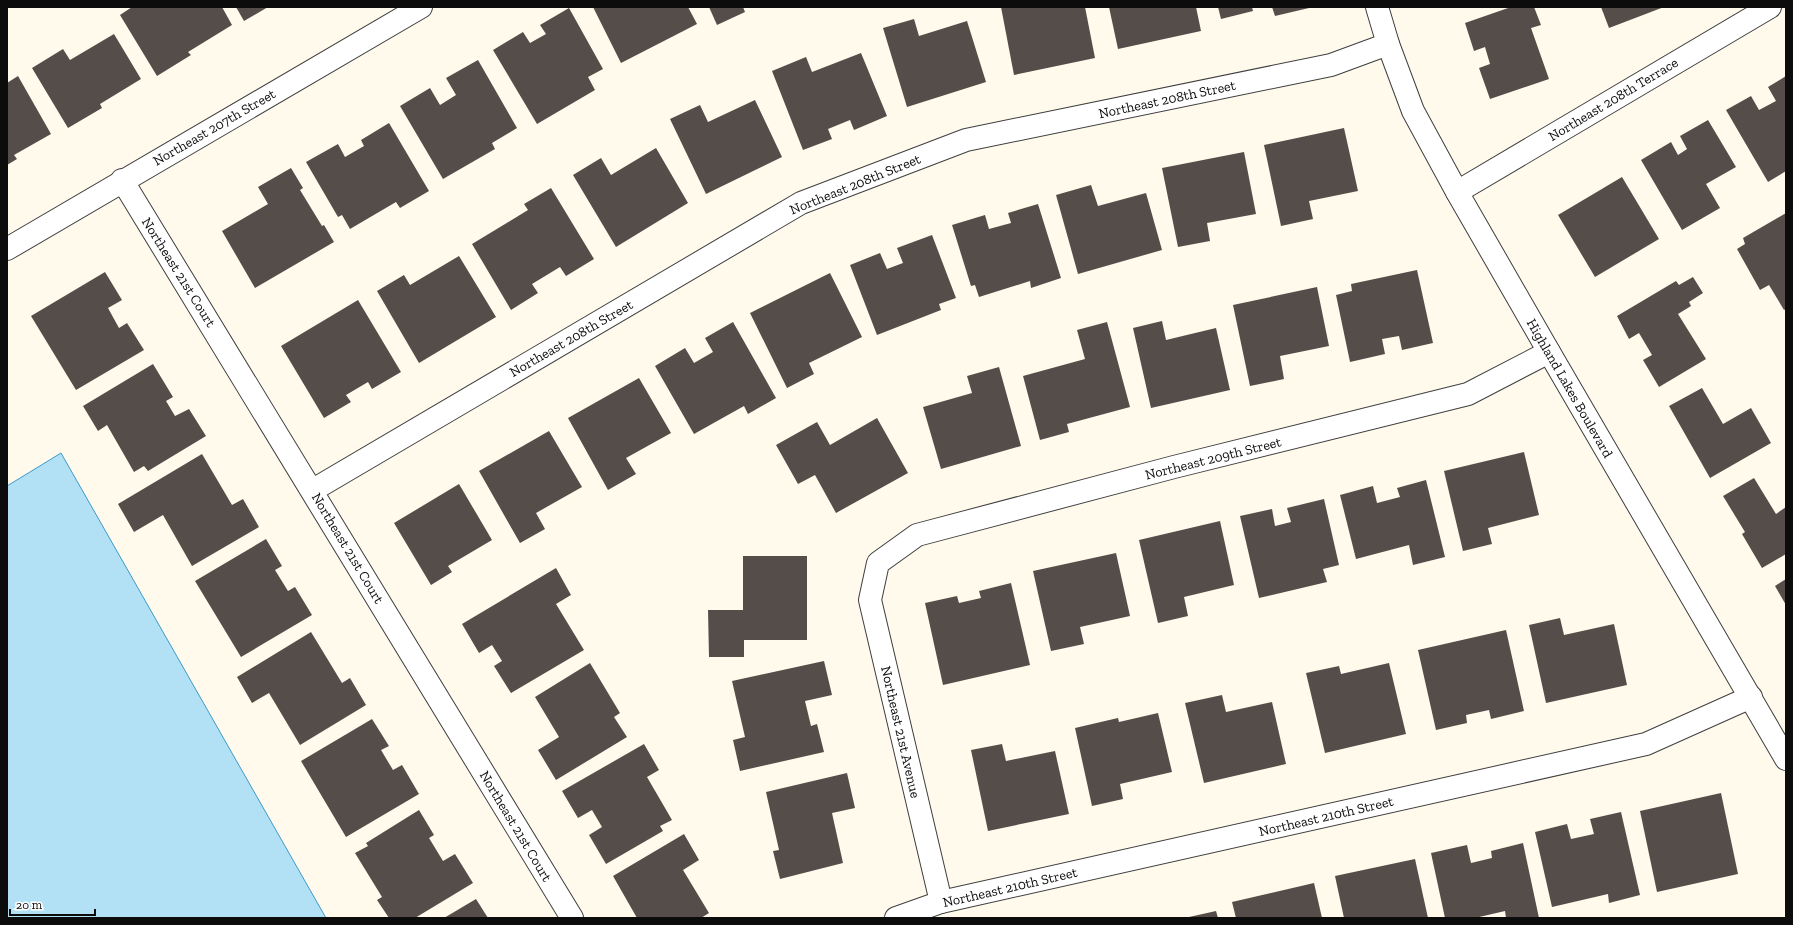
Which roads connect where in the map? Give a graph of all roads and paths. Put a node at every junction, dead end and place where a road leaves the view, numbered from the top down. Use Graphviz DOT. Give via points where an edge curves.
graph roads {
  1 [pos="421,7"];
  2 [pos="1378,7"];
  3 [pos="1770,7"];
  4 [pos="1740,15"];
  5 [pos="1388,44"];
  6 [pos="122,180"];
  7 [pos="1457,192"];
  8 [pos="7,249"];
  9 [pos="1549,352"];
  10 [pos="313,490"];
  11 [pos="878,563"];
  12 [pos="1751,697"];
  13 [pos="1786,760"];
  14 [pos="941,902"];
  15 [pos="572,918"];
  16 [pos="896,918"];
  1 -- 6 [label="street, Northeast 207th Street"];
  2 -- 5 [label="street, Highland Lakes Boulevard"];
  3 -- 4 [label="street, Northeast 208th Terrace"];
  4 -- 7 [label="street, Northeast 208th Terrace"];
  5 -- 7 [label="street, Highland Lakes Boulevard" via="1413,111"];
  5 -- 10 [label="street, Northeast 208th Street" via="1331,65 966,140 801,203"];
  6 -- 8 [label="street, Northeast 207th Street"];
  6 -- 10 [label="street, Northeast 21st Court"];
  7 -- 9 [label="street, Highland Lakes Boulevard"];
  9 -- 11 [label="street, Northeast 209th Street" via="1468,394 1174,467 916,535"];
  9 -- 12 [label="street, Highland Lakes Boulevard"];
  10 -- 15 [label="street, Northeast 21st Court"];
  11 -- 14 [label="street, Northeast 21st Avenue" via="870,600"];
  12 -- 13 [label="street, Highland Lakes Boulevard"];
  12 -- 14 [label="street, Northeast 210th Street" via="1646,744"];
  14 -- 16 [label="street, Northeast 210th Street"];
}
